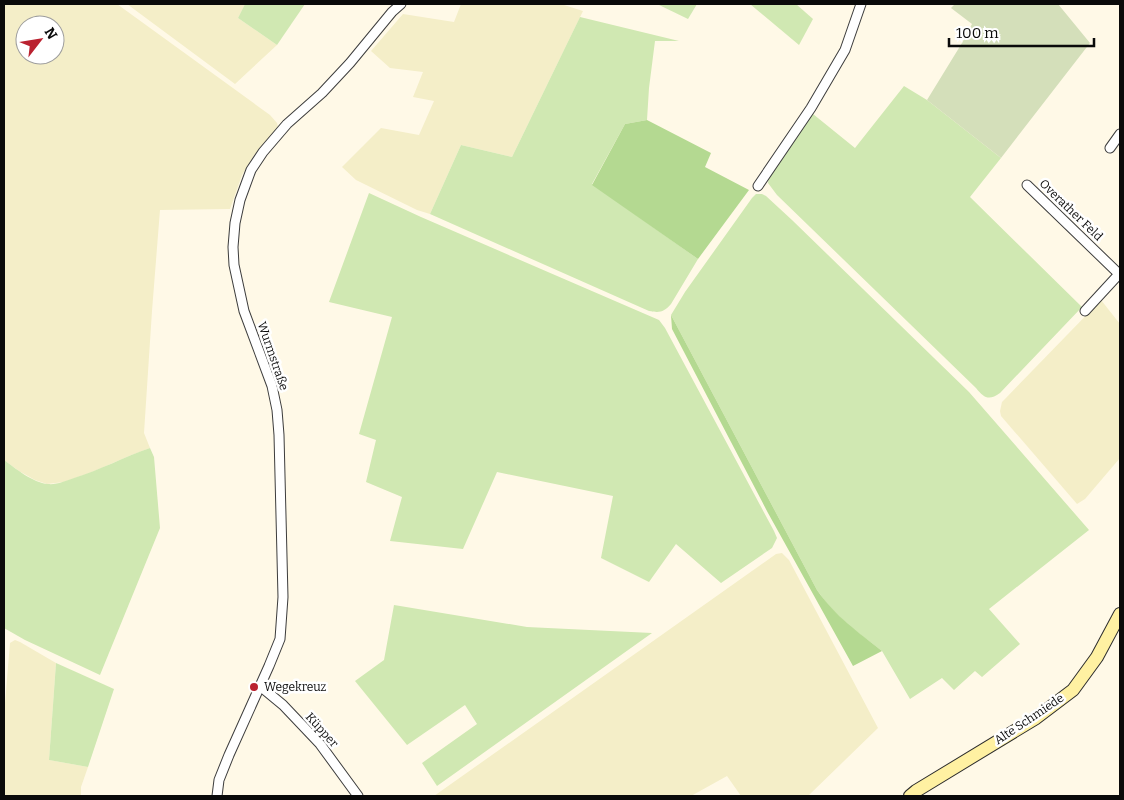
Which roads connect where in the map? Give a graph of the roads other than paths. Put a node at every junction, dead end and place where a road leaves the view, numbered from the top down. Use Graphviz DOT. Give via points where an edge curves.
graph roads {
  1 [pos="401,4"];
  2 [pos="861,4"];
  3 [pos="1120,134"];
  4 [pos="1110,148"];
  5 [pos="1027,185"];
  6 [pos="758,186"];
  7 [pos="1120,274"];
  8 [pos="1085,311"];
  9 [pos="1120,614"];
  10 [pos="260,686"];
  11 [pos="217,796"];
  12 [pos="358,796"];
  13 [pos="910,796"];
  1 -- 10 [label="street, Wurmstraße" via="350,63 263,152 251,170 238,208 234,264 244,311 272,386 279,435 283,597 280,639"];
  2 -- 6 [label="street" via="845,50"];
  3 -- 4 [label="street"];
  5 -- 7 [label="street, Overather Feld"];
  7 -- 8 [label="street, Overather Feld"];
  9 -- 13 [label="street, Alte Schmiede" via="1097,657 1073,690 1036,718"];
  10 -- 11 [label="street, Wurmstraße" via="219,780"];
  10 -- 12 [label="street, Küpper" via="320,744"];
}
